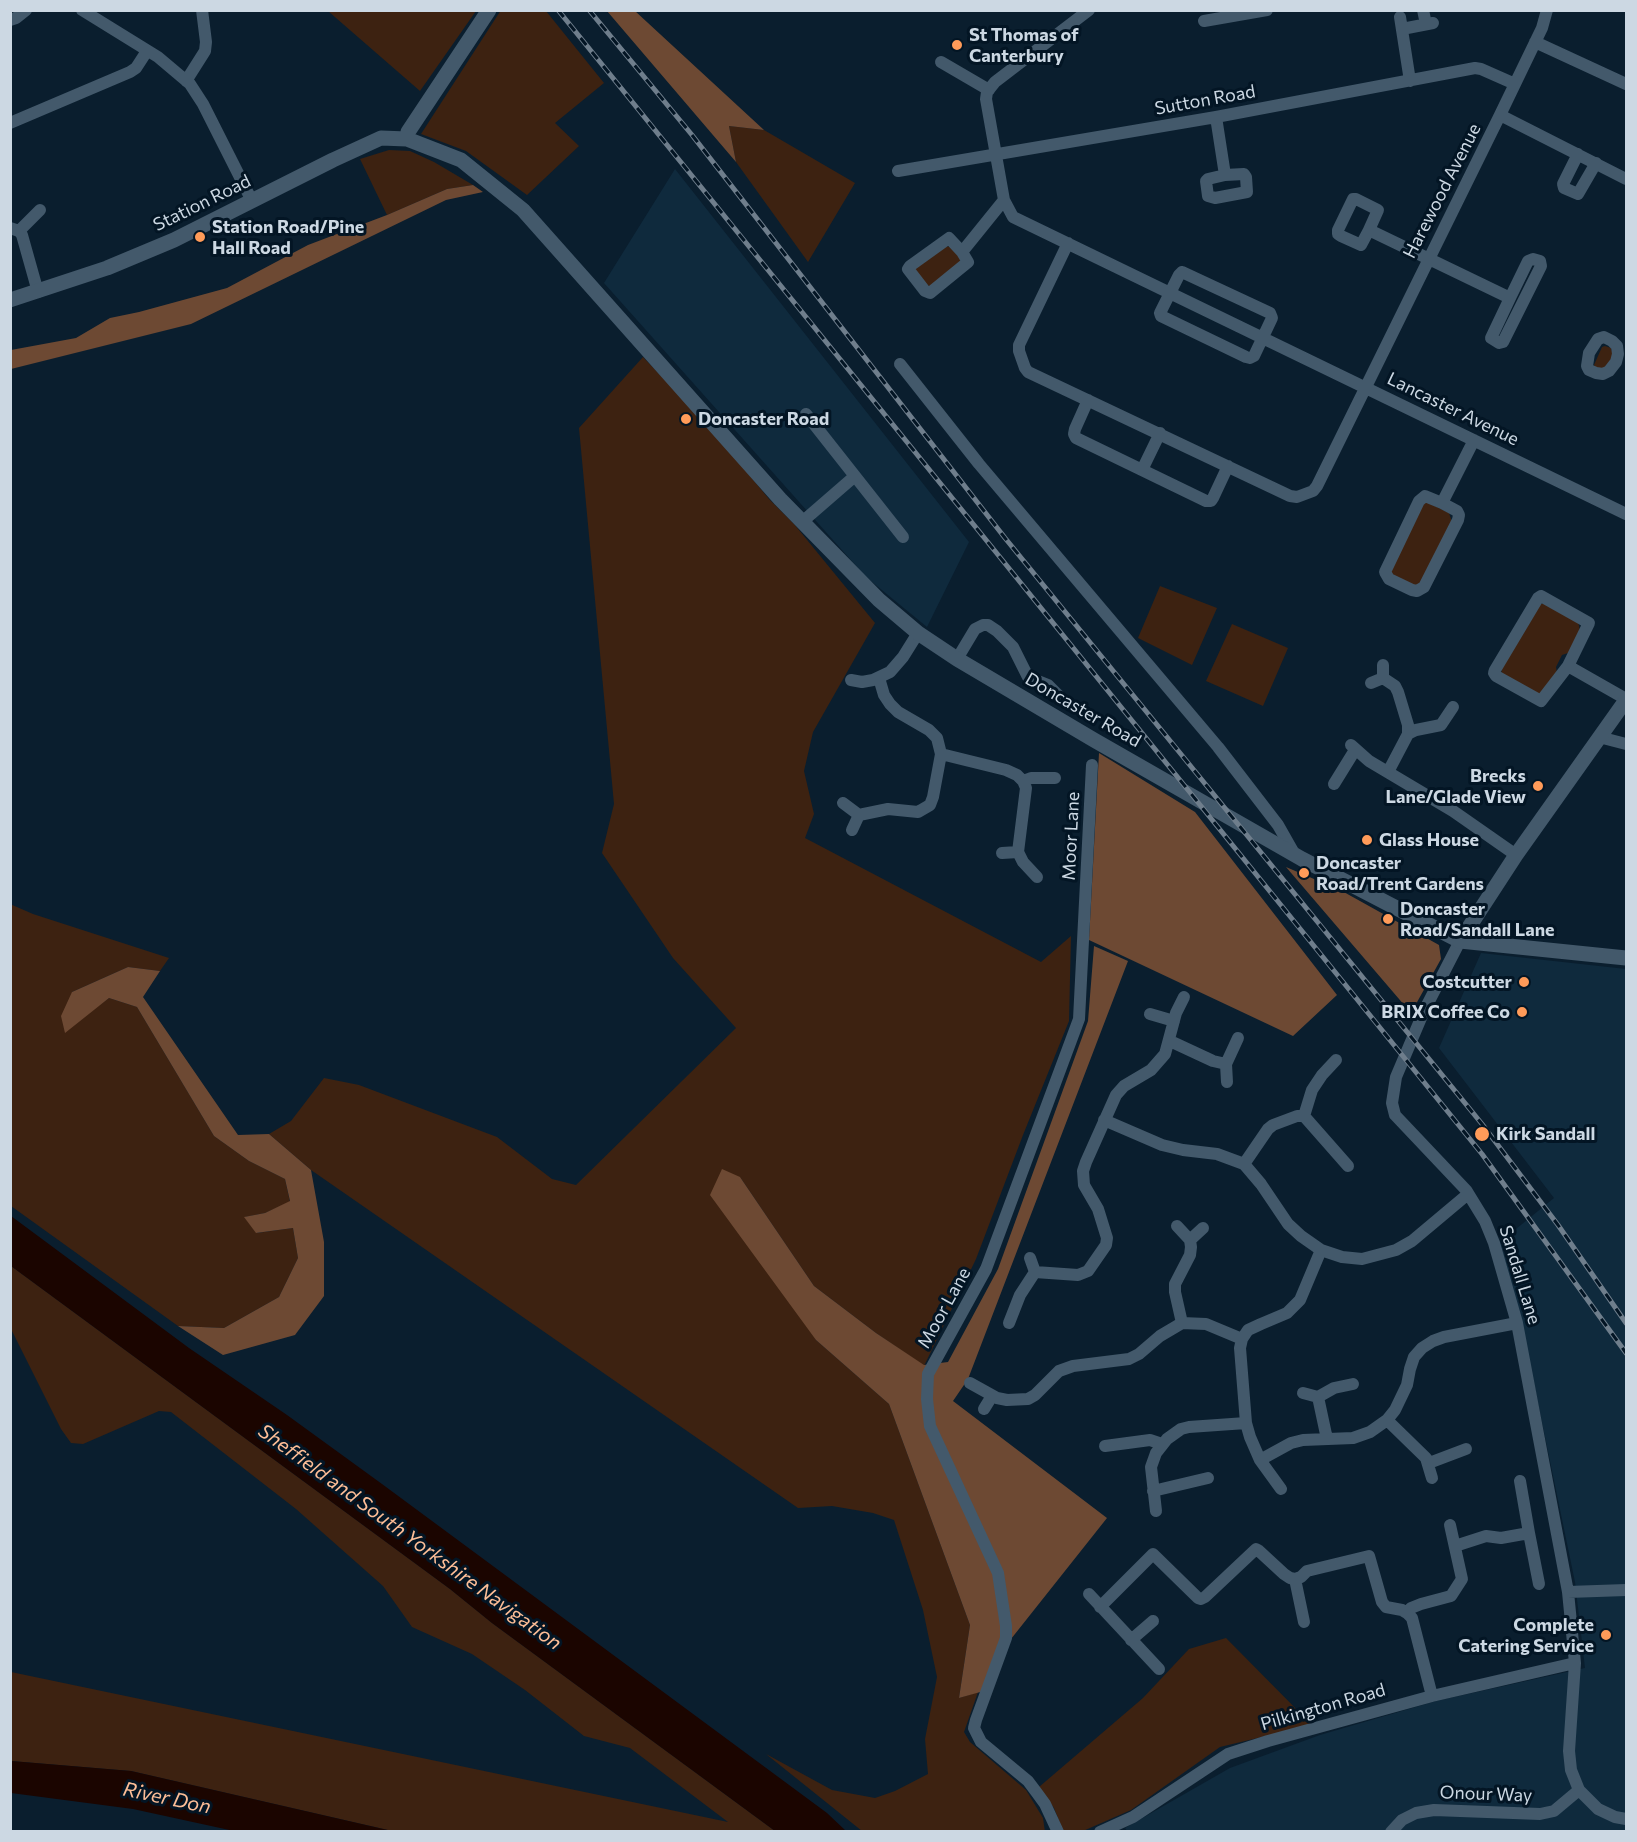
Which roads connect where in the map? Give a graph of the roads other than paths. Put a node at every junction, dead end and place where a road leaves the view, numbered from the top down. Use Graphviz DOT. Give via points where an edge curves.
graph roads {
  1 [pos="26,10"];
  2 [pos="81,10"];
  3 [pos="202,10"];
  4 [pos="489,10"];
  5 [pos="1089,10"];
  6 [pos="1267,10"];
  7 [pos="1423,10"];
  8 [pos="1547,10"];
  9 [pos="10,20"];
  10 [pos="1204,21"];
  11 [pos="1536,42"];
  12 [pos="147,51"];
  13 [pos="941,62"];
  14 [pos="186,81"];
  15 [pos="1410,81"];
  16 [pos="1515,84"];
  17 [pos="1626,84"];
  18 [pos="992,86"];
  19 [pos="1500,115"];
  20 [pos="1216,117"];
  21 [pos="10,123"];
  22 [pos="407,139"];
  23 [pos="996,154"];
  24 [pos="1578,154"];
  25 [pos="1596,163"];
  26 [pos="898,171"];
  27 [pos="1225,175"];
  28 [pos="1626,179"];
  29 [pos="1004,200"];
  30 [pos="252,201"];
  31 [pos="40,210"];
  32 [pos="15,230"];
  33 [pos="1369,230"];
  34 [pos="1068,243"];
  35 [pos="962,252"];
  36 [pos="1428,259"];
  37 [pos="38,292"];
  38 [pos="1171,293"];
  39 [pos="1510,298"];
  40 [pos="10,300"];
  41 [pos="1263,338"];
  42 [pos="900,364"];
  43 [pos="1365,387"];
  44 [pos="1088,400"];
  45 [pos="806,414"];
  46 [pos="1160,433"];
  47 [pos="1474,440"];
  48 [pos="1228,466"];
  49 [pos="1142,470"];
  50 [pos="855,476"];
  51 [pos="1442,503"];
  52 [pos="1626,514"];
  53 [pos="802,522"];
  54 [pos="903,537"];
  55 [pos="918,633"];
  56 [pos="957,658"];
  57 [pos="1383,665"];
  58 [pos="1568,666"];
  59 [pos="879,678"];
  60 [pos="1383,678"];
  61 [pos="851,680"];
  62 [pos="1371,683"];
  63 [pos="1060,697"];
  64 [pos="1626,700"];
  65 [pos="1453,707"];
  66 [pos="1408,734"];
  67 [pos="1599,737"];
  68 [pos="1626,744"];
  69 [pos="941,754"];
  70 [pos="1092,765"];
  71 [pos="1388,772"];
  72 [pos="1055,778"];
  73 [pos="1023,782"];
  74 [pos="1334,784"];
  75 [pos="843,803"];
  76 [pos="859,815"];
  77 [pos="852,830"];
  78 [pos="1018,852"];
  79 [pos="1002,853"];
  80 [pos="1516,855"];
  81 [pos="1299,857"];
  82 [pos="1037,877"];
  83 [pos="1460,941"];
  84 [pos="1626,958"];
  85 [pos="1184,997"];
  86 [pos="1150,1014"];
  87 [pos="1174,1021"];
  88 [pos="1238,1038"];
  89 [pos="1170,1041"];
  90 [pos="1336,1060"];
  91 [pos="1226,1064"];
  92 [pos="1227,1082"];
  93 [pos="1304,1116"];
  94 [pos="1104,1120"];
  95 [pos="1244,1164"];
  96 [pos="1348,1166"];
  97 [pos="1468,1194"];
  98 [pos="1177,1226"];
  99 [pos="1203,1228"];
  100 [pos="1190,1240"];
  101 [pos="1321,1250"];
  102 [pos="1030,1258"];
  103 [pos="1035,1272"];
  104 [pos="1009,1323"];
  105 [pos="1182,1323"];
  106 [pos="1517,1323"];
  107 [pos="1242,1339"];
  108 [pos="970,1383"];
  109 [pos="1353,1384"];
  110 [pos="1303,1393"];
  111 [pos="992,1396"];
  112 [pos="1318,1396"];
  113 [pos="984,1409"];
  114 [pos="1387,1420"];
  115 [pos="1246,1423"];
  116 [pos="1327,1439"];
  117 [pos="1162,1444"];
  118 [pos="1105,1446"];
  119 [pos="1466,1449"];
  120 [pos="1260,1460"];
  121 [pos="1428,1463"];
  122 [pos="1208,1478"];
  123 [pos="1432,1478"];
  124 [pos="1520,1481"];
  125 [pos="1281,1489"];
  126 [pos="1153,1491"];
  127 [pos="1156,1511"];
  128 [pos="1450,1525"];
  129 [pos="1529,1533"];
  130 [pos="1455,1546"];
  131 [pos="1295,1579"];
  132 [pos="1539,1584"];
  133 [pos="1626,1590"];
  134 [pos="1568,1592"];
  135 [pos="1089,1594"];
  136 [pos="1100,1607"];
  137 [pos="1407,1612"];
  138 [pos="1154,1621"];
  139 [pos="1304,1622"];
  140 [pos="1131,1640"];
  141 [pos="1575,1663"];
  142 [pos="1159,1669"];
  143 [pos="1432,1696"];
  144 [pos="1579,1790"];
  145 [pos="1626,1819"];
  146 [pos="1058,1832"];
  147 [pos="1100,1832"];
  148 [pos="1391,1832"];
  1 -- 9 [label="street"];
  2 -- 12 [label="street"];
  3 -- 14 [label="street" via="205,51"];
  4 -- 22 [label="street"];
  5 -- 18 [label="street"];
  6 -- 10 [label="street"];
  7 -- 15 [label="street" via="1429,24 1401,23"];
  8 -- 11 [label="street, Harewood Avenue"];
  11 -- 16 [label="street, Harewood Avenue"];
  11 -- 17 [label="street"];
  12 -- 14 [label="street"];
  12 -- 21 [label="street" via="130,72"];
  13 -- 18 [label="street"];
  14 -- 30 [label="street" via="203,104"];
  15 -- 16 [label="street, Sutton Road" via="1474,68"];
  15 -- 20 [label="street, Sutton Road"];
  16 -- 19 [label="street, Harewood Avenue"];
  18 -- 23 [label="street" via="986,99"];
  19 -- 24 [label="street"];
  19 -- 36 [label="street, Harewood Avenue"];
  20 -- 23 [label="street, Sutton Road"];
  20 -- 27 [label="street"];
  22 -- 30 [label="street, Station Road" via="381,138"];
  22 -- 53 [label="street, Doncaster Road" via="461,160 523,210"];
  23 -- 26 [label="street, Sutton Road"];
  23 -- 29 [label="street"];
  24 -- 25 [label="street"];
  24 -- 25 [label="street" via="1564,188 1578,194"];
  25 -- 28 [label="street"];
  29 -- 34 [label="street, Lancaster Avenue" via="1013,217"];
  29 -- 35 [label="street"];
  30 -- 37 [label="street, Station Road" via="169,242"];
  31 -- 32 [label="street"];
  32 -- 37 [label="street"];
  33 -- 36 [label="street"];
  34 -- 38 [label="street, Lancaster Avenue"];
  34 -- 44 [label="street" via="1019,351 1028,372"];
  35 -- 35 [label="street" via="968,262 930,293 909,269 949,238"];
  36 -- 39 [label="street"];
  36 -- 43 [label="street, Harewood Avenue"];
  37 -- 40 [label="street, Station Road"];
  38 -- 41 [label="street, Lancaster Avenue"];
  38 -- 41 [label="street" via="1182,272 1270,314 1272,318"];
  38 -- 41 [label="street" via="1160,313 1162,318 1246,357 1254,356"];
  39 -- 39 [label="street" via="1528,261 1540,261 1503,342 1498,343 1491,338"];
  41 -- 43 [label="street, Lancaster Avenue"];
  42 -- 81 [label="street" via="979,464 1218,747"];
  43 -- 47 [label="street, Lancaster Avenue"];
  43 -- 48 [label="street, Harewood Avenue" via="1313,491 1290,496"];
  44 -- 46 [label="street"];
  44 -- 49 [label="street" via="1075,429 1076,438"];
  45 -- 50 [label="street"];
  46 -- 48 [label="street"];
  46 -- 49 [label="street"];
  47 -- 51 [label="street"];
  47 -- 52 [label="street, Lancaster Avenue"];
  48 -- 49 [label="street" via="1211,501"];
  50 -- 53 [label="street"];
  50 -- 54 [label="street"];
  51 -- 51 [label="street" via="1459,515 1424,587 1412,590 1389,579 1385,572 1419,501 1425,496"];
  53 -- 55 [label="street, Doncaster Road" via="879,600"];
  55 -- 56 [label="street, Doncaster Road"];
  55 -- 59 [label="street" via="896,666"];
  56 -- 63 [label="street" via="975,629 988,626 1013,647 1028,677 1048,685"];
  56 -- 81 [label="street, Doncaster Road"];
  57 -- 60 [label="street"];
  58 -- 58 [label="street" via="1541,701 1494,673 1541,596 1589,623"];
  58 -- 64 [label="street"];
  59 -- 61 [label="street"];
  59 -- 69 [label="street" via="890,704 929,730 937,738"];
  60 -- 62 [label="street"];
  60 -- 66 [label="street" via="1398,692"];
  64 -- 67 [label="street"];
  65 -- 66 [label="street" via="1441,725"];
  66 -- 71 [label="street"];
  67 -- 68 [label="street"];
  67 -- 80 [label="street"];
  69 -- 73 [label="street" via="1006,770"];
  69 -- 76 [label="street" via="930,805 918,812 888,809"];
  70 -- 146 [label="street, Moor Lane" via="1079,1019 986,1269 928,1374 927,1399 930,1426 998,1573 1006,1626 1006,1638 974,1728 981,1742 1028,1781"];
  71 -- 74 [label="street" via="1353,748"];
  71 -- 80 [label="street"];
  72 -- 73 [label="street"];
  73 -- 78 [label="street" via="1026,788"];
  75 -- 76 [label="street"];
  76 -- 77 [label="street"];
  78 -- 79 [label="street"];
  78 -- 82 [label="street"];
  80 -- 83 [label="street"];
  81 -- 83 [label="street, Doncaster Road"];
  83 -- 84 [label="street, Doncaster Road"];
  83 -- 97 [label="street, Sandall Lane" via="1396,1077 1392,1103 1395,1115"];
  85 -- 87 [label="street"];
  86 -- 87 [label="street"];
  87 -- 89 [label="street"];
  88 -- 91 [label="street"];
  89 -- 91 [label="street"];
  89 -- 94 [label="street" via="1151,1070 1116,1095"];
  90 -- 93 [label="street" via="1312,1090"];
  91 -- 92 [label="street"];
  93 -- 95 [label="street" via="1273,1125"];
  93 -- 96 [label="street"];
  94 -- 95 [label="street" via="1162,1145 1217,1154"];
  94 -- 103 [label="street" via="1083,1171 1084,1185 1098,1209 1106,1245 1088,1271 1078,1275"];
  95 -- 101 [label="street" via="1288,1224"];
  97 -- 101 [label="street" via="1396,1250 1362,1259"];
  97 -- 106 [label="street, Sandall Lane" via="1494,1243"];
  98 -- 100 [label="street"];
  99 -- 100 [label="street"];
  100 -- 105 [label="street" via="1190,1255 1175,1284"];
  101 -- 107 [label="street" via="1294,1308 1248,1330"];
  102 -- 103 [label="street"];
  103 -- 104 [label="street"];
  105 -- 107 [label="street" via="1206,1324"];
  105 -- 111 [label="street" via="1129,1359 1059,1371 1028,1398 1007,1400"];
  106 -- 114 [label="street" via="1444,1337 1422,1348 1414,1357 1401,1400"];
  106 -- 134 [label="street, Sandall Lane"];
  107 -- 115 [label="street"];
  108 -- 111 [label="street"];
  109 -- 112 [label="street"];
  110 -- 112 [label="street"];
  111 -- 113 [label="street"];
  112 -- 116 [label="street"];
  114 -- 116 [label="street" via="1353,1438"];
  114 -- 121 [label="street"];
  115 -- 117 [label="street" via="1189,1427"];
  115 -- 120 [label="street"];
  116 -- 120 [label="street" via="1291,1443"];
  117 -- 118 [label="street" via="1149,1440"];
  117 -- 126 [label="street" via="1150,1467"];
  119 -- 121 [label="street"];
  120 -- 125 [label="street"];
  121 -- 123 [label="street"];
  122 -- 126 [label="street"];
  124 -- 129 [label="street"];
  126 -- 127 [label="street"];
  128 -- 130 [label="street"];
  129 -- 130 [label="street" via="1502,1538 1486,1536"];
  129 -- 132 [label="street"];
  130 -- 137 [label="street" via="1462,1579 1454,1593"];
  131 -- 136 [label="street" via="1256,1549 1201,1599 1153,1554"];
  131 -- 137 [label="street" via="1307,1571 1370,1556 1382,1602 1386,1607"];
  131 -- 139 [label="street"];
  133 -- 134 [label="street"];
  134 -- 141 [label="street, Sandall Lane"];
  135 -- 136 [label="street"];
  136 -- 140 [label="street"];
  137 -- 143 [label="street" via="1412,1618"];
  138 -- 140 [label="street"];
  140 -- 142 [label="street"];
  141 -- 143 [label="street, Pilkington Road"];
  141 -- 144 [label="street, Sandall Lane" via="1569,1751"];
  143 -- 147 [label="street, Pilkington Road" via="1227,1754 1133,1817"];
  144 -- 145 [label="street, Sandall Lane" via="1598,1809"];
  144 -- 148 [label="street, Onour Way" via="1547,1812 1434,1810 1402,1820"];
}
